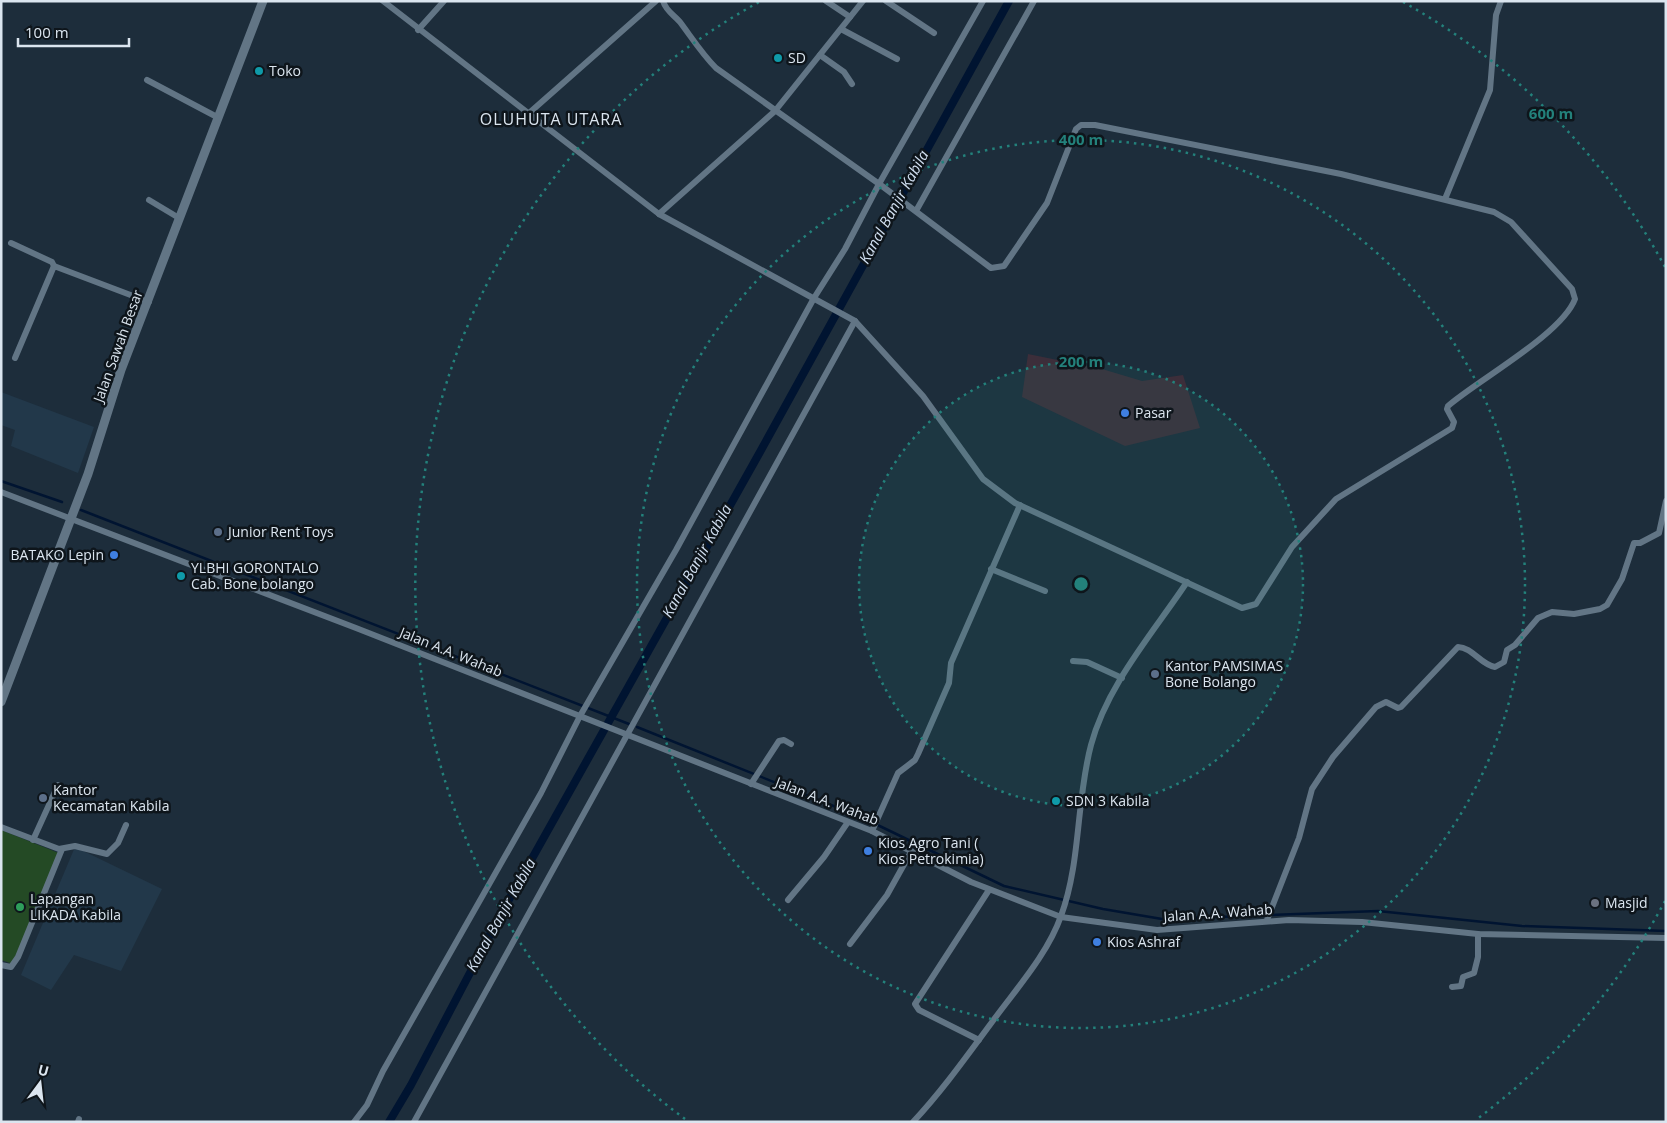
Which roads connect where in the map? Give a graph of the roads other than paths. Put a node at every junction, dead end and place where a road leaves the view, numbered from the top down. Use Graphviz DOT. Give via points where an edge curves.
graph roads {
  1 [pos="263,1"];
  2 [pos="383,1"];
  3 [pos="444,1"];
  4 [pos="656,1"];
  5 [pos="663,1"];
  6 [pos="826,1"];
  7 [pos="863,1"];
  8 [pos="886,1"];
  9 [pos="984,1"];
  10 [pos="1034,1"];
  11 [pos="1501,1"];
  12 [pos="850,17"];
  13 [pos="841,29"];
  14 [pos="418,30"];
  15 [pos="934,33"];
  16 [pos="820,55"];
  17 [pos="897,60"];
  18 [pos="147,80"];
  19 [pos="852,84"];
  20 [pos="775,111"];
  21 [pos="528,114"];
  22 [pos="217,117"];
  23 [pos="880,185"];
  24 [pos="1445,199"];
  25 [pos="149,200"];
  26 [pos="916,211"];
  27 [pos="659,214"];
  28 [pos="179,218"];
  29 [pos="11,244"];
  30 [pos="54,266"];
  31 [pos="817,299"];
  32 [pos="149,302"];
  33 [pos="852,319"];
  34 [pos="15,358"];
  35 [pos="1,492"];
  36 [pos="1666,501"];
  37 [pos="1020,505"];
  38 [pos="71,517"];
  39 [pos="991,569"];
  40 [pos="1187,582"];
  41 [pos="1045,591"];
  42 [pos="1073,661"];
  43 [pos="1122,678"];
  44 [pos="1,702"];
  45 [pos="583,718"];
  46 [pos="626,735"];
  47 [pos="791,744"];
  48 [pos="753,782"];
  49 [pos="58,785"];
  50 [pos="848,822"];
  51 [pos="126,825"];
  52 [pos="1,827"];
  53 [pos="875,827"];
  54 [pos="33,840"];
  55 [pos="62,849"];
  56 [pos="912,852"];
  57 [pos="989,890"];
  58 [pos="788,900"];
  59 [pos="1269,916"];
  60 [pos="1061,917"];
  61 [pos="1478,934"];
  62 [pos="1666,938"];
  63 [pos="850,944"];
  64 [pos="1,965"];
  65 [pos="1452,987"];
  66 [pos="979,1040"];
  67 [pos="354,1122"];
  68 [pos="414,1122"];
  69 [pos="913,1122"];
  1 -- 22 [label="main road, Jalan Sawah Besar"];
  2 -- 14 [label="street"];
  3 -- 14 [label="street"];
  4 -- 21 [label="street"];
  5 -- 20 [label="street" via="665,8 708,60"];
  6 -- 12 [label="street"];
  7 -- 12 [label="street"];
  8 -- 15 [label="street"];
  9 -- 23 [label="street"];
  10 -- 26 [label="street"];
  11 -- 24 [label="street" via="1496,15 1490,90"];
  12 -- 13 [label="street"];
  13 -- 16 [label="street"];
  13 -- 17 [label="street"];
  14 -- 21 [label="street"];
  16 -- 19 [label="street" via="844,72"];
  16 -- 20 [label="street"];
  18 -- 22 [label="street"];
  20 -- 23 [label="street"];
  20 -- 27 [label="street"];
  21 -- 27 [label="street"];
  22 -- 28 [label="main road, Jalan Sawah Besar"];
  23 -- 26 [label="street"];
  23 -- 31 [label="street"];
  24 -- 26 [label="street" via="1169,138 1088,124 1076,129 1046,202 1004,266 991,268"];
  24 -- 40 [label="street" via="1494,212 1511,222 1574,293 1575,298 1568,310 1529,347 1448,406 1454,424 1445,434 1336,499 1292,547 1256,604 1242,608"];
  25 -- 28 [label="street"];
  27 -- 31 [label="street"];
  28 -- 32 [label="main road, Jalan Sawah Besar"];
  29 -- 30 [label="street" via="52,262"];
  30 -- 32 [label="street"];
  30 -- 34 [label="street"];
  31 -- 33 [label="street"];
  31 -- 45 [label="street"];
  32 -- 38 [label="main road, Jalan Sawah Besar"];
  33 -- 37 [label="street" via="924,396 983,480"];
  33 -- 46 [label="street"];
  35 -- 38 [label="street, Jalan A.A. Wahab"];
  36 -- 59 [label="street" via="1659,533 1634,543 1622,579 1607,605 1574,614 1552,612 1538,618 1507,650 1504,662 1495,667 1485,664 1464,647 1458,647 1401,707 1386,702 1376,707 1333,757 1312,789 1299,838"];
  37 -- 39 [label="street"];
  37 -- 40 [label="street"];
  38 -- 44 [label="main road, Jalan Sawah Besar"];
  38 -- 45 [label="street, Jalan A.A. Wahab"];
  39 -- 41 [label="street"];
  39 -- 53 [label="street" via="951,663 949,683 918,754 898,773"];
  40 -- 43 [label="street"];
  42 -- 43 [label="street" via="1087,662"];
  43 -- 60 [label="street" via="1091,745"];
  45 -- 46 [label="street, Jalan A.A. Wahab"];
  45 -- 67 [label="street" via="382,1071 367,1105"];
  46 -- 48 [label="street, Jalan A.A. Wahab"];
  46 -- 68 [label="street"];
  47 -- 48 [label="street" via="778,741"];
  48 -- 50 [label="street, Jalan A.A. Wahab"];
  49 -- 54 [label="street"];
  50 -- 53 [label="street, Jalan A.A. Wahab"];
  50 -- 58 [label="street"];
  51 -- 55 [label="street" via="124,834 107,854 75,846"];
  52 -- 54 [label="street"];
  53 -- 56 [label="street, Jalan A.A. Wahab"];
  54 -- 55 [label="street"];
  55 -- 64 [label="street" via="18,958 11,967"];
  56 -- 57 [label="street, Jalan A.A. Wahab"];
  56 -- 63 [label="street" via="887,895"];
  57 -- 60 [label="street, Jalan A.A. Wahab"];
  57 -- 66 [label="street" via="915,1004 919,1010"];
  59 -- 60 [label="street, Jalan A.A. Wahab" via="1201,928 1157,930"];
  59 -- 61 [label="street, Jalan A.A. Wahab"];
  60 -- 66 [label="street" via="1028,974"];
  61 -- 62 [label="street, Jalan A.A. Wahab"];
  61 -- 65 [label="street" via="1474,972 1463,977 1461,986"];
  66 -- 69 [label="street"];
}
